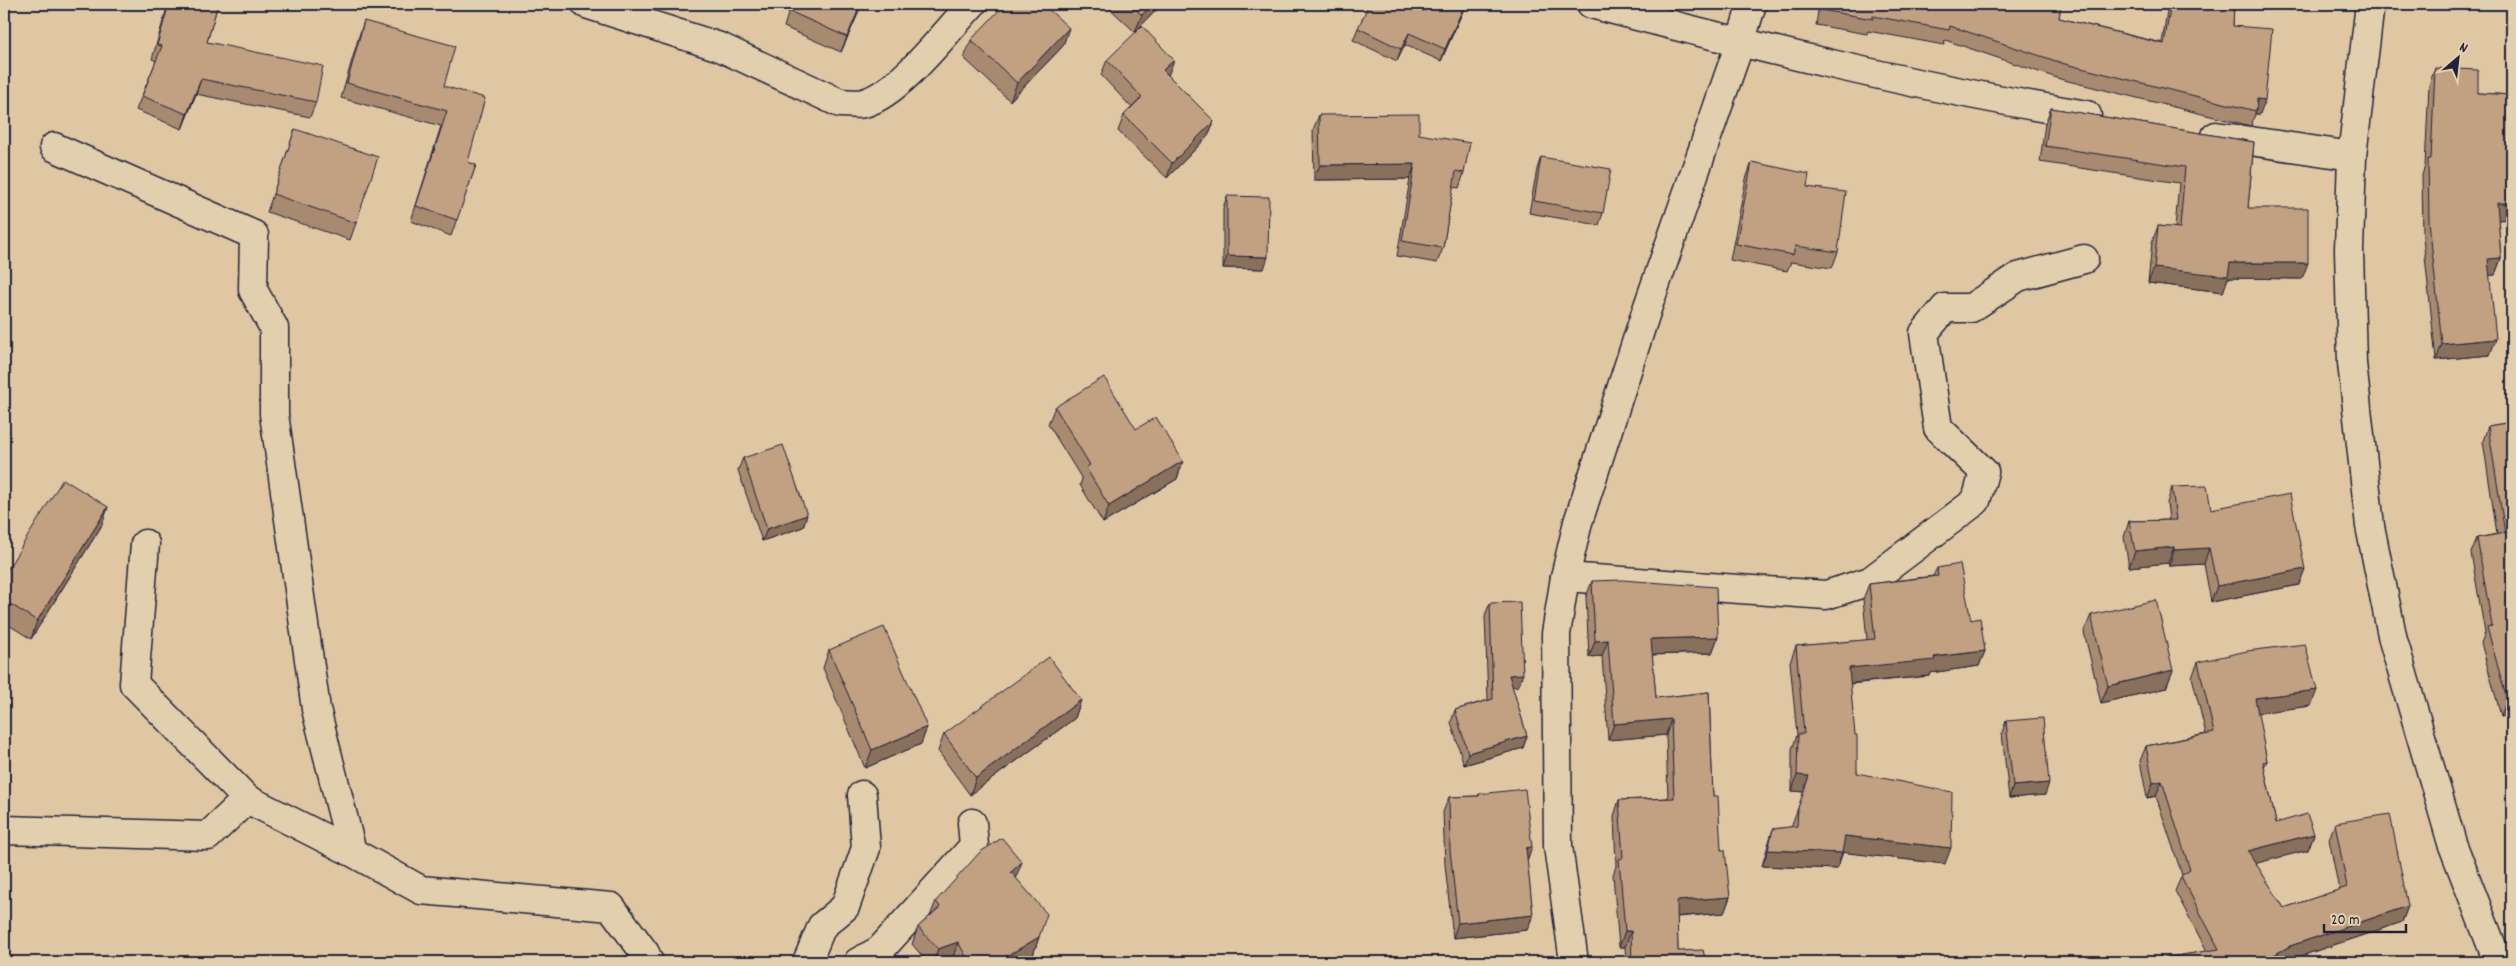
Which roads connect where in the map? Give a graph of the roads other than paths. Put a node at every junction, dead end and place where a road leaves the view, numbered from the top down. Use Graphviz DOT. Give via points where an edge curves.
graph roads {
  1 [pos="586,4"];
  2 [pos="972,4"];
  3 [pos="1592,4"];
  4 [pos="1752,4"];
  5 [pos="2370,4"];
  6 [pos="1740,44"];
  7 [pos="2111,119"];
  8 [pos="2188,132"];
  9 [pos="54,147"];
  10 [pos="2352,156"];
  11 [pos="2084,259"];
  12 [pos="145,544"];
  13 [pos="1564,577"];
  14 [pos="862,796"];
  15 [pos="247,799"];
  16 [pos="972,823"];
  17 [pos="4,830"];
  18 [pos="352,852"];
  19 [pos="649,962"];
  20 [pos="808,962"];
  21 [pos="858,962"];
  22 [pos="1574,962"];
  23 [pos="2498,962"];
  1 -- 2 [label="street" via="720,47 840,103 862,104 882,96 909,72"];
  3 -- 6 [label="street"];
  4 -- 6 [label="street"];
  5 -- 10 [label="street"];
  6 -- 7 [label="street" via="2034,106"];
  6 -- 13 [label="street" via="1647,309 1578,522"];
  8 -- 10 [label="street"];
  9 -- 18 [label="street" via="254,236 253,290 274,328 274,414 316,710"];
  10 -- 23 [label="street" via="2348,250 2352,363 2370,526 2394,640 2449,834"];
  11 -- 13 [label="street" via="2018,277 1971,308 1945,308 1924,333 1938,428 1984,472 1976,501 1870,581 1826,595"];
  12 -- 15 [label="street" via="134,684"];
  13 -- 22 [label="street" via="1556,634 1558,846"];
  14 -- 20 [label="street" via="866,848 845,907 822,926"];
  15 -- 17 [label="street" via="208,836"];
  15 -- 18 [label="street"];
  16 -- 21 [label="street" via="974,846 880,950"];
  18 -- 19 [label="street" via="422,890 611,907"];
}
